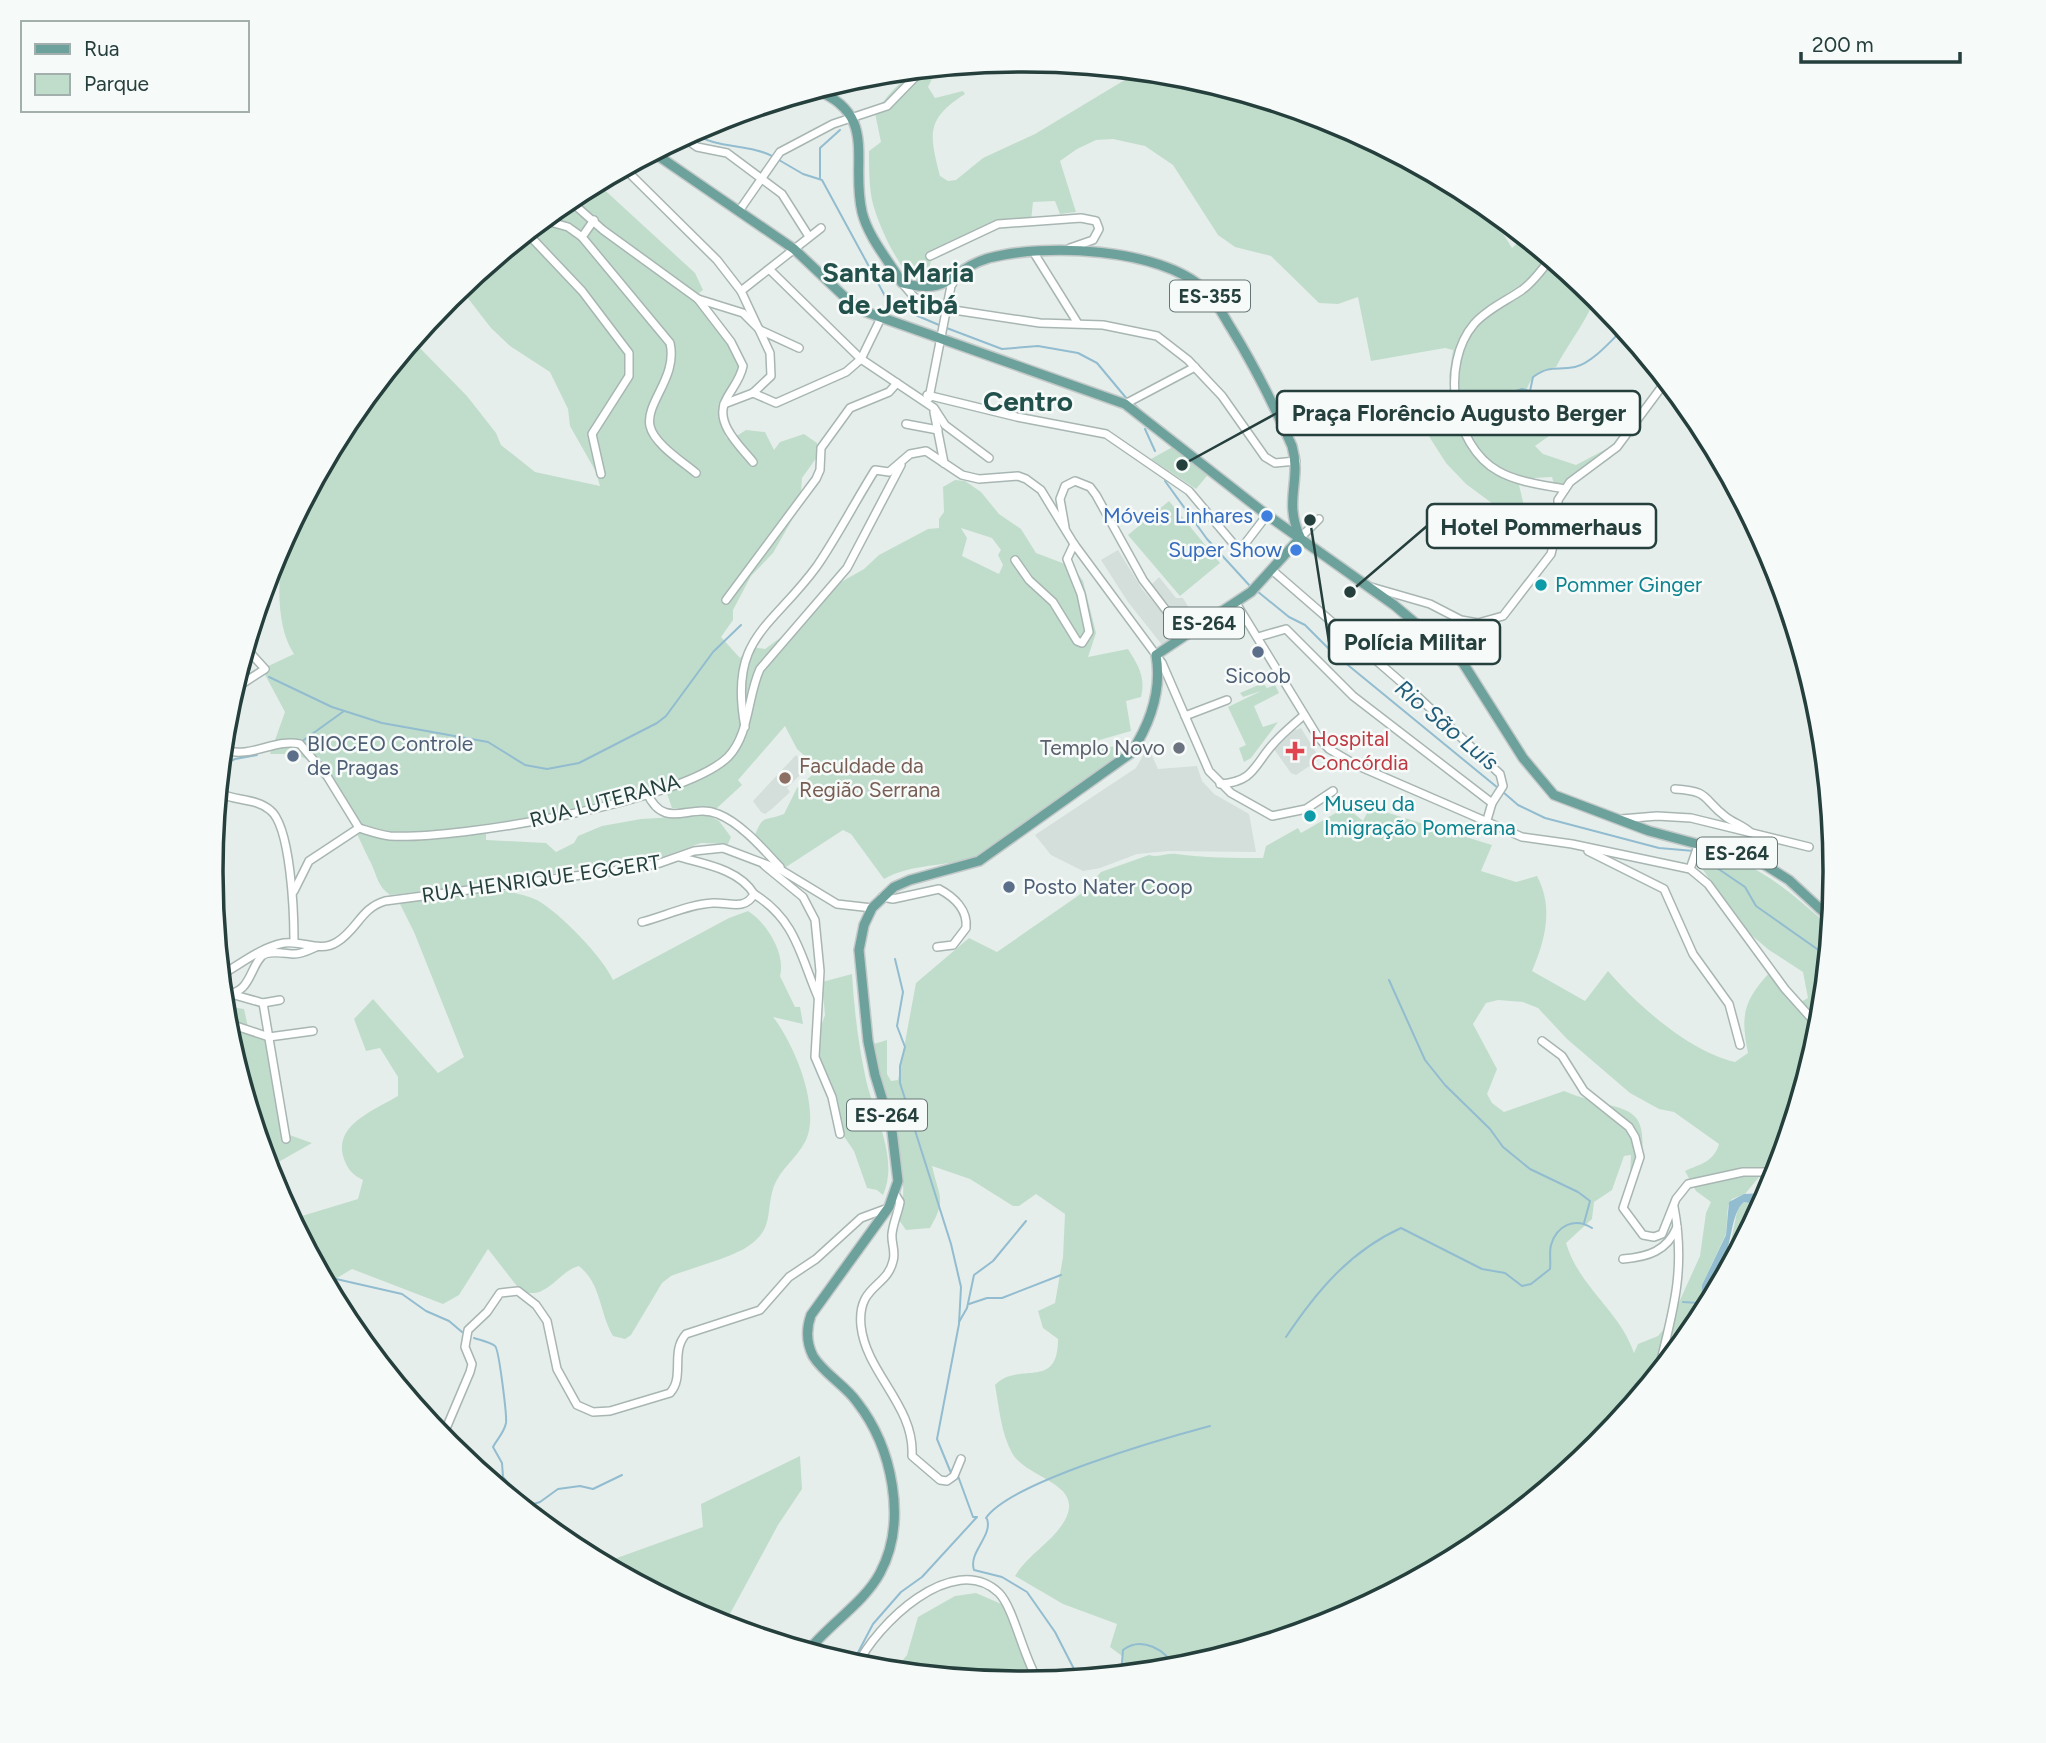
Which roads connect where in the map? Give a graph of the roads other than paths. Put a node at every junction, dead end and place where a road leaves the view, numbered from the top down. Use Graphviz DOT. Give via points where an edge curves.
graph roads {
  1 [pos="912,80"];
  2 [pos="828,96"];
  3 [pos="851,117"];
  4 [pos="692,144"];
  5 [pos="661,158"];
  6 [pos="631,175"];
  7 [pos="762,178"];
  8 [pos="578,207"];
  9 [pos="739,211"];
  10 [pos="594,220"];
  11 [pos="555,223"];
  12 [pos="821,228"];
  13 [pos="808,235"];
  14 [pos="582,237"];
  15 [pos="533,239"];
  16 [pos="794,249"];
  17 [pos="1059,251"];
  18 [pos="1034,253"];
  19 [pos="930,256"];
  20 [pos="1544,265"];
  21 [pos="770,270"];
  22 [pos="959,275"];
  23 [pos="902,283"];
  24 [pos="741,291"];
  25 [pos="698,299"];
  26 [pos="947,310"];
  27 [pos="881,318"];
  28 [pos="1077,322"];
  29 [pos="760,330"];
  30 [pos="941,337"];
  31 [pos="799,348"];
  32 [pos="861,359"];
  33 [pos="1195,367"];
  34 [pos="897,383"];
  35 [pos="1660,388"];
  36 [pos="753,393"];
  37 [pos="927,395"];
  38 [pos="723,404"];
  39 [pos="1125,404"];
  40 [pos="934,408"];
  41 [pos="906,424"];
  42 [pos="938,430"];
  43 [pos="905,458"];
  44 [pos="989,458"];
  45 [pos="1296,461"];
  46 [pos="753,462"];
  47 [pos="944,463"];
  48 [pos="696,473"];
  49 [pos="601,474"];
  50 [pos="1565,489"];
  51 [pos="1290,510"];
  52 [pos="1271,518"];
  53 [pos="1319,519"];
  54 [pos="1065,531"];
  55 [pos="1300,538"];
  56 [pos="1074,544"];
  57 [pos="1015,560"];
  58 [pos="1272,570"];
  59 [pos="1367,586"];
  60 [pos="726,600"];
  61 [pos="1236,603"];
  62 [pos="1185,635"];
  63 [pos="1258,638"];
  64 [pos="1156,655"];
  65 [pos="254,656"];
  66 [pos="247,680"];
  67 [pos="1227,700"];
  68 [pos="1304,715"];
  69 [pos="1187,716"];
  70 [pos="744,727"];
  71 [pos="233,752"];
  72 [pos="1220,783"];
  73 [pos="1675,789"];
  74 [pos="1333,791"];
  75 [pos="648,793"];
  76 [pos="227,795"];
  77 [pos="1492,803"];
  78 [pos="1487,820"];
  79 [pos="1624,821"];
  80 [pos="359,828"];
  81 [pos="1751,833"];
  82 [pos="1575,844"];
  83 [pos="1698,846"];
  84 [pos="1809,846"];
  85 [pos="678,857"];
  86 [pos="756,858"];
  87 [pos="1692,865"];
  88 [pos="781,870"];
  89 [pos="294,892"];
  90 [pos="754,894"];
  91 [pos="882,897"];
  92 [pos="872,908"];
  93 [pos="1822,911"];
  94 [pos="642,922"];
  95 [pos="294,941"];
  96 [pos="317,947"];
  97 [pos="937,947"];
  98 [pos="229,970"];
  99 [pos="233,991"];
  100 [pos="233,996"];
  101 [pos="818,998"];
  102 [pos="279,1000"];
  103 [pos="263,1003"];
  104 [pos="1809,1016"];
  105 [pos="239,1027"];
  106 [pos="313,1031"];
  107 [pos="269,1037"];
  108 [pos="1542,1041"];
  109 [pos="1740,1045"];
  110 [pos="840,1134"];
  111 [pos="286,1139"];
  112 [pos="1764,1172"];
  113 [pos="894,1194"];
  114 [pos="1674,1206"];
  115 [pos="889,1207"];
  116 [pos="1678,1226"];
  117 [pos="1623,1259"];
  118 [pos="1664,1349"];
  119 [pos="447,1426"];
  120 [pos="961,1460"];
  121 [pos="814,1643"];
  122 [pos="863,1655"];
  123 [pos="1033,1671"];
  1 -- 3 [label="street" via="887,106"];
  2 -- 3 [label="main road" via="845,105"];
  3 -- 7 [label="street" via="780,152"];
  3 -- 23 [label="main road" via="858,142 862,213"];
  4 -- 7 [label="street" via="727,153"];
  5 -- 9 [label="main road"];
  6 -- 24 [label="street" via="717,260"];
  7 -- 9 [label="street"];
  7 -- 13 [label="street" via="782,194"];
  8 -- 10 [label="street"];
  9 -- 16 [label="main road"];
  10 -- 14 [label="street"];
  10 -- 25 [label="street"];
  11 -- 14 [label="street"];
  12 -- 13 [label="street"];
  13 -- 16 [label="street"];
  14 -- 48 [label="street" via="670,343 673,358 651,412 650,426"];
  15 -- 49 [label="street" via="582,291 629,353 629,376 592,434"];
  16 -- 21 [label="street"];
  16 -- 27 [label="main road" via="851,303"];
  17 -- 18 [label="main road, ES-355"];
  17 -- 19 [label="street" via="1093,240 1098,233 1096,221 998,224"];
  17 -- 45 [label="main road, ES-355" via="1118,254 1158,265 1206,290 1252,361"];
  18 -- 22 [label="main road, ES-355" via="989,258"];
  18 -- 28 [label="street"];
  20 -- 50 [label="street" via="1524,288 1475,323 1461,344 1455,392 1469,442 1488,464 1507,476"];
  21 -- 24 [label="street"];
  21 -- 32 [label="street"];
  22 -- 23 [label="main road, ES-355" via="938,288"];
  22 -- 26 [label="street" via="951,286"];
  23 -- 26 [label="street" via="914,297"];
  24 -- 29 [label="street"];
  25 -- 29 [label="street" via="743,313"];
  25 -- 38 [label="street" via="743,366"];
  26 -- 28 [label="street" via="1040,323"];
  26 -- 30 [label="street"];
  27 -- 30 [label="main road"];
  27 -- 32 [label="street"];
  28 -- 33 [label="street" via="1148,332"];
  29 -- 31 [label="street"];
  29 -- 36 [label="street" via="770,353 771,376"];
  30 -- 37 [label="street"];
  30 -- 39 [label="main road"];
  32 -- 34 [label="street"];
  32 -- 36 [label="street" via="836,377 776,403"];
  33 -- 39 [label="street"];
  33 -- 45 [label="street" via="1238,416 1265,457 1275,463"];
  34 -- 40 [label="street"];
  34 -- 60 [label="street" via="888,393 850,408 821,448 816,479"];
  35 -- 50 [label="street" via="1617,447"];
  36 -- 38 [label="street"];
  37 -- 40 [label="street"];
  37 -- 52 [label="street" via="1106,434 1189,491 1237,548"];
  38 -- 46 [label="street" via="729,431"];
  39 -- 52 [label="main road"];
  40 -- 42 [label="street"];
  40 -- 44 [label="street" via="945,425"];
  41 -- 42 [label="street"];
  42 -- 47 [label="street"];
  43 -- 47 [label="street" via="926,451"];
  43 -- 70 [label="street" via="847,568 760,669 751,687"];
  43 -- 70 [label="street" via="889,472 875,470 814,569 757,635 739,683"];
  45 -- 51 [label="main road"];
  47 -- 54 [label="street" via="971,478 1027,479 1041,490"];
  50 -- 59 [label="street" via="1558,500 1551,554 1503,616 1478,622 1461,620 1430,604"];
  51 -- 52 [label="main road"];
  51 -- 55 [label="main road"];
  52 -- 55 [label="main road"];
  53 -- 55 [label="street"];
  54 -- 56 [label="street"];
  54 -- 62 [label="street" via="1060,499 1065,486 1075,481 1096,495 1143,580"];
  55 -- 58 [label="main road, ES-264"];
  55 -- 59 [label="main road, ES-264"];
  56 -- 57 [label="street" via="1068,559 1089,632 1082,643"];
  56 -- 64 [label="street"];
  58 -- 61 [label="main road, ES-264"];
  58 -- 77 [label="street" via="1500,774 1503,786"];
  59 -- 79 [label="main road, ES-264" via="1462,663 1549,791"];
  61 -- 62 [label="main road, ES-264"];
  61 -- 63 [label="street"];
  62 -- 64 [label="main road, ES-264"];
  63 -- 68 [label="street"];
  63 -- 77 [label="street" via="1288,630 1353,696"];
  64 -- 69 [label="street"];
  64 -- 91 [label="main road, ES-264" via="1159,684 1146,729 1131,753 979,861 910,880"];
  65 -- 66 [label="street" via="265,669"];
  67 -- 69 [label="street"];
  68 -- 72 [label="street" via="1274,743 1251,775 1236,783"];
  68 -- 78 [label="street" via="1323,743 1356,765"];
  69 -- 72 [label="street"];
  70 -- 75 [label="street, RUA LUTERANA" via="739,743 716,766"];
  71 -- 80 [label="street" via="300,744 327,776"];
  72 -- 74 [label="street" via="1272,816 1306,810"];
  73 -- 81 [label="street" via="1707,796 1726,817"];
  75 -- 80 [label="street, RUA LUTERANA" via="525,823 388,836"];
  75 -- 88 [label="street" via="652,804 667,814 707,812 724,817"];
  76 -- 89 [label="street" via="264,805 278,817"];
  77 -- 78 [label="street"];
  78 -- 82 [label="street" via="1530,839"];
  79 -- 81 [label="street" via="1657,816 1691,818"];
  79 -- 83 [label="main road, ES-264"];
  80 -- 89 [label="street" via="309,860"];
  81 -- 84 [label="street"];
  82 -- 87 [label="street"];
  82 -- 109 [label="street" via="1664,889 1693,954 1729,1004"];
  83 -- 87 [label="street"];
  83 -- 93 [label="main road, ES-264" via="1737,853 1770,867"];
  85 -- 86 [label="street, RUA HENRIQUE EGGERT" via="723,848"];
  85 -- 90 [label="street" via="719,868 747,884"];
  85 -- 96 [label="street, RUA HENRIQUE EGGERT" via="635,868 385,901 366,910 338,942"];
  86 -- 88 [label="street, RUA HENRIQUE EGGERT"];
  86 -- 101 [label="street" via="803,897 811,910 818,933"];
  87 -- 104 [label="street"];
  88 -- 92 [label="street, RUA HENRIQUE EGGERT" via="837,904"];
  89 -- 95 [label="street"];
  90 -- 94 [label="street" via="741,904 712,903"];
  90 -- 101 [label="street" via="773,906 789,925"];
  91 -- 92 [label="main road, ES-264"];
  91 -- 97 [label="street" via="893,900 939,889 957,902 964,911 966,928 953,945"];
  92 -- 113 [label="main road, ES-264" via="859,950 868,1041 898,1156"];
  95 -- 96 [label="street"];
  95 -- 98 [label="street" via="267,947"];
  96 -- 99 [label="street, RUA HENRIQUE EGGERT" via="298,954 261,956 248,982"];
  100 -- 103 [label="street"];
  101 -- 110 [label="street" via="815,1057 832,1097"];
  102 -- 103 [label="street"];
  103 -- 107 [label="street"];
  105 -- 107 [label="street"];
  106 -- 107 [label="street"];
  107 -- 111 [label="street"];
  108 -- 114 [label="street" via="1562,1056 1584,1091 1632,1130 1640,1150 1623,1205 1629,1220 1643,1235 1654,1237 1666,1228"];
  112 -- 114 [label="street" via="1697,1180 1685,1188"];
  113 -- 115 [label="main road, ES-264"];
  113 -- 120 [label="street" via="900,1202 892,1235 894,1260 865,1296 861,1328 903,1414 913,1443 912,1456 947,1481"];
  114 -- 116 [label="street"];
  115 -- 119 [label="street" via="861,1219 789,1277 760,1310 686,1334 678,1344 677,1380 670,1394 610,1411 593,1412 577,1405 557,1370 543,1314 518,1291 500,1293 468,1330 465,1347 470,1372"];
  115 -- 121 [label="main road, ES-264" via="811,1315 807,1335 817,1362 857,1401 876,1434 894,1495 893,1525 875,1581"];
  116 -- 117 [label="street" via="1658,1251"];
  116 -- 118 [label="street" via="1679,1286"];
  122 -- 123 [label="street" via="873,1637 911,1602 937,1588 972,1583 1001,1595"];
}
